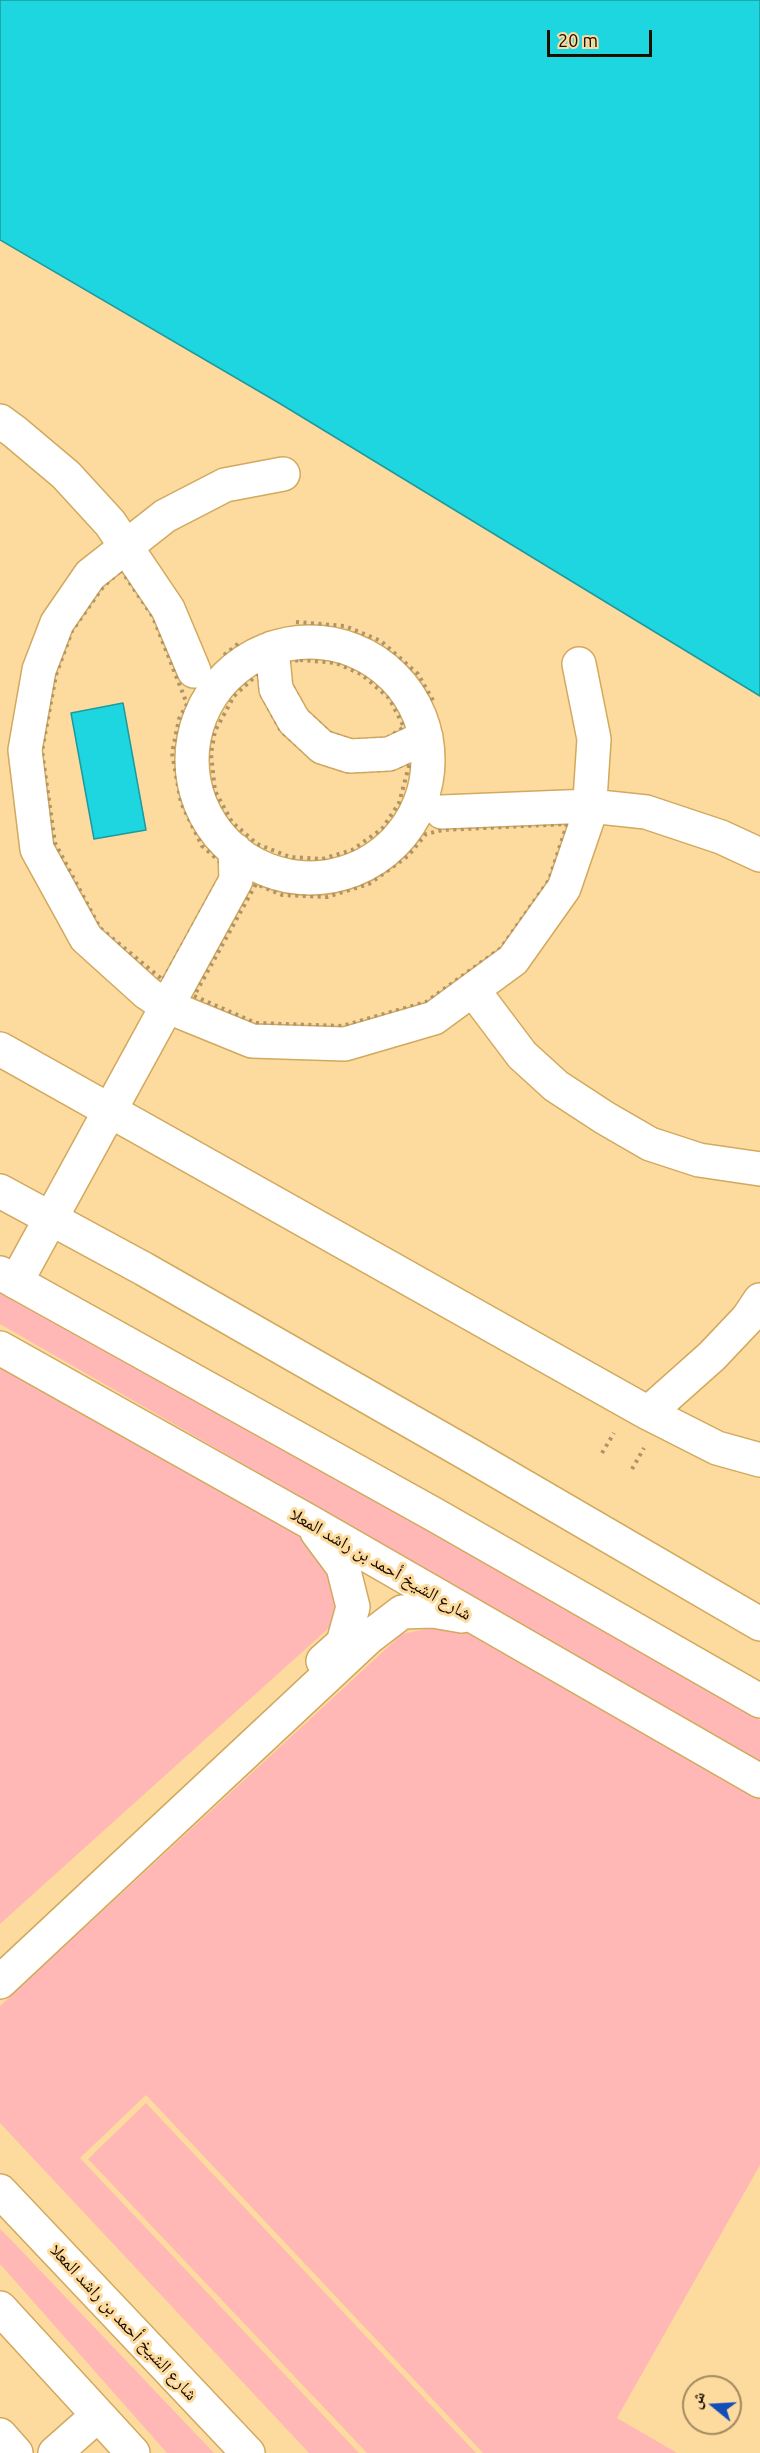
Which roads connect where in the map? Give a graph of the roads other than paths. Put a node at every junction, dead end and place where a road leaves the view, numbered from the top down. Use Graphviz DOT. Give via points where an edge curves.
graph roads {
  1 [pos="0,421"];
  2 [pos="283,474"];
  3 [pos="126,547"];
  4 [pos="268,638"];
  5 [pos="579,663"];
  6 [pos="211,676"];
  7 [pos="433,725"];
  8 [pos="14,729"];
  9 [pos="426,783"];
  10 [pos="590,806"];
  11 [pos="442,812"];
  12 [pos="404,830"];
  13 [pos="760,855"];
  14 [pos="247,870"];
  15 [pos="473,990"];
  16 [pos="166,1006"];
  17 [pos="0,1049"];
  18 [pos="109,1111"];
  19 [pos="760,1168"];
  20 [pos="0,1191"];
  21 [pos="50,1218"];
  22 [pos="8,1277"];
  23 [pos="760,1299"];
  24 [pos="0,1348"];
  25 [pos="648,1413"];
  26 [pos="760,1460"];
  27 [pos="308,1521"];
  28 [pos="475,1618"];
  29 [pos="760,1624"];
  30 [pos="760,1701"];
  31 [pos="760,1781"];
  32 [pos="0,1956"];
  33 [pos="0,1982"];
  34 [pos="0,2191"];
  35 [pos="0,2308"];
  36 [pos="98,2415"];
  37 [pos="0,2435"];
  38 [pos="16,2453"];
  39 [pos="55,2453"];
  40 [pos="133,2453"];
  41 [pos="248,2453"];
  1 -- 3 [label="main road" via="66,475 110,523"];
  2 -- 3 [label="main road" via="225,486 165,516"];
  3 -- 6 [label="main road"];
  3 -- 8 [label="main road" via="90,575 57,623"];
  4 -- 6 [label="main road" via="259,652"];
  4 -- 7 [label="main road" via="341,644 371,657 404,686 422,721"];
  4 -- 7 [label="main road" via="276,689 294,721 322,747 350,756 389,754"];
  5 -- 10 [label="main road" via="594,739"];
  6 -- 14 [label="main road" via="219,683 196,725 191,753 197,796 217,834"];
  7 -- 9 [label="main road"];
  8 -- 16 [label="main road" via="25,750 38,849 86,938"];
  9 -- 11 [label="main road"];
  9 -- 12 [label="main road" via="416,812"];
  10 -- 11 [label="main road"];
  10 -- 13 [label="main road" via="646,812 722,837"];
  10 -- 15 [label="main road" via="564,888 513,960"];
  11 -- 12 [label="main road"];
  12 -- 14 [label="main road" via="395,842 360,867 324,878"];
  14 -- 16 [label="main road"];
  15 -- 16 [label="main road" via="434,1018 345,1044 252,1041"];
  15 -- 19 [label="main road" via="522,1055 556,1086 605,1118 650,1144 699,1160"];
  16 -- 18 [label="main road"];
  17 -- 18 [label="main road"];
  18 -- 21 [label="main road"];
  18 -- 25 [label="main road"];
  20 -- 21 [label="main road"];
  21 -- 22 [label="main road"];
  21 -- 29 [label="main road"];
  22 -- 30 [label="main road"];
  23 -- 25 [label="main road" via="748,1318 712,1356"];
  24 -- 27 [label="main road, شارع الشيخ أحمد بن راشد المعلا"];
  25 -- 26 [label="main road" via="717,1448"];
  27 -- 28 [label="main road, شارع الشيخ أحمد بن راشد المعلا"];
  27 -- 32 [label="main road" via="343,1567 353,1607 344,1643"];
  28 -- 31 [label="main road, شارع الشيخ أحمد بن راشد المعلا"];
  28 -- 33 [label="main road" via="433,1611 402,1612 377,1631"];
  34 -- 41 [label="main road, شارع الشيخ أحمد بن راشد المعلا"];
  35 -- 36 [label="main road"];
  36 -- 39 [label="main road"];
  36 -- 40 [label="main road"];
  37 -- 38 [label="main road"];
}
